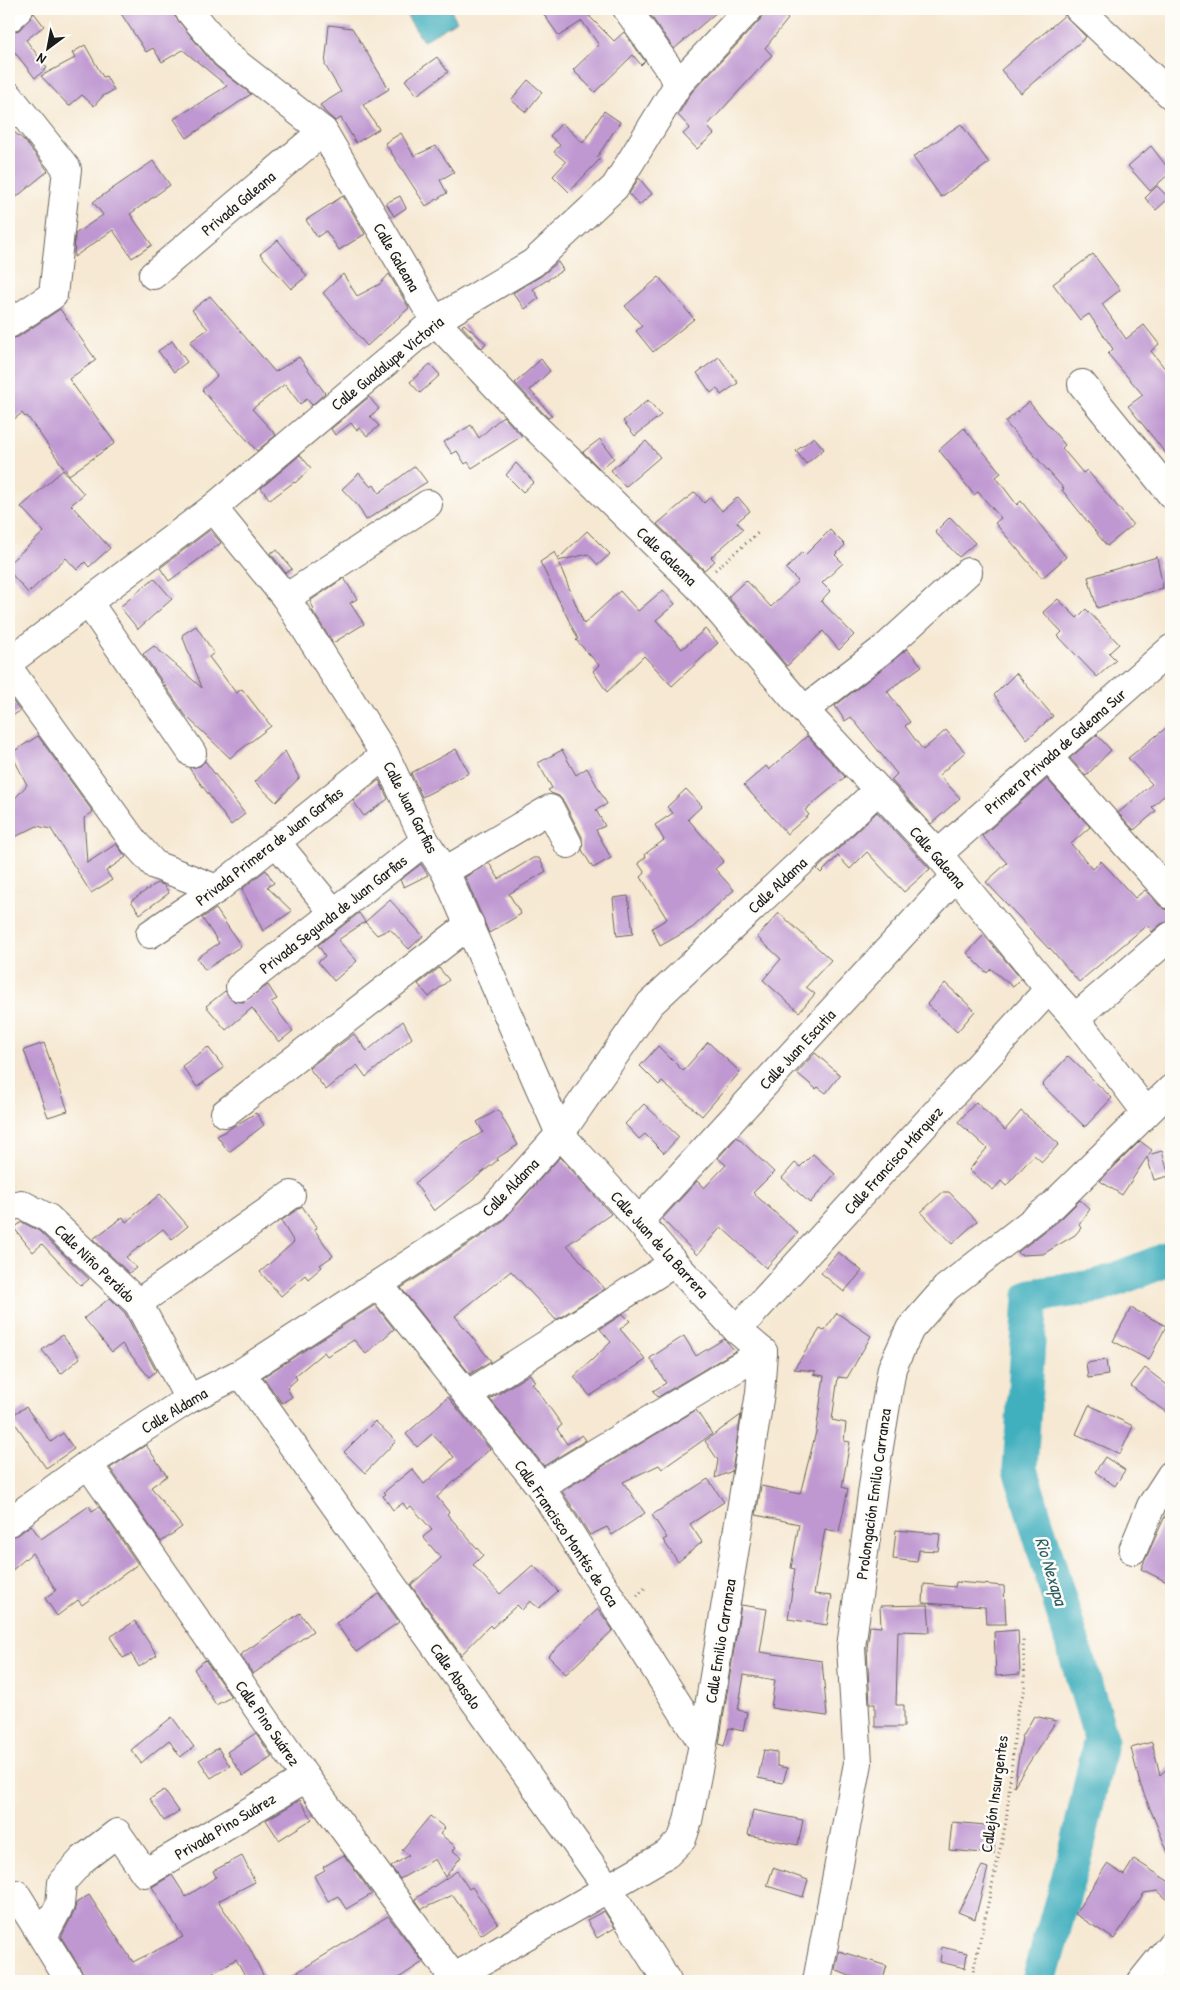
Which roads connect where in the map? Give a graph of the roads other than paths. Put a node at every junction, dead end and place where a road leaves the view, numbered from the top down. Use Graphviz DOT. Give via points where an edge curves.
graph roads {
  1 [pos="19,9"];
  2 [pos="188,9"];
  3 [pos="627,9"];
  4 [pos="749,9"];
  5 [pos="1079,9"];
  6 [pos="9,18"];
  7 [pos="679,83"];
  8 [pos="1171,95"];
  9 [pos="9,96"];
  10 [pos="323,131"];
  11 [pos="153,275"];
  12 [pos="435,321"];
  13 [pos="9,324"];
  14 [pos="1082,384"];
  15 [pos="1171,494"];
  16 [pos="428,504"];
  17 [pos="213,508"];
  18 [pos="968,572"];
  19 [pos="286,598"];
  20 [pos="88,602"];
  21 [pos="9,662"];
  22 [pos="1166,664"];
  23 [pos="9,669"];
  24 [pos="804,710"];
  25 [pos="192,753"];
  26 [pos="384,756"];
  27 [pos="1048,757"];
  28 [pos="878,790"];
  29 [pos="426,841"];
  30 [pos="276,842"];
  31 [pos="568,844"];
  32 [pos="938,854"];
  33 [pos="446,871"];
  34 [pos="955,877"];
  35 [pos="217,889"];
  36 [pos="1171,896"];
  37 [pos="334,913"];
  38 [pos="470,924"];
  39 [pos="150,934"];
  40 [pos="1171,936"];
  41 [pos="240,987"];
  42 [pos="1049,989"];
  43 [pos="1076,1018"];
  44 [pos="1171,1089"];
  45 [pos="1146,1112"];
  46 [pos="225,1113"];
  47 [pos="560,1134"];
  48 [pos="291,1195"];
  49 [pos="9,1207"];
  50 [pos="639,1220"];
  51 [pos="674,1263"];
  52 [pos="379,1285"];
  53 [pos="138,1303"];
  54 [pos="737,1330"];
  55 [pos="763,1352"];
  56 [pos="241,1373"];
  57 [pos="467,1395"];
  58 [pos="189,1399"];
  59 [pos="88,1464"];
  60 [pos="1171,1475"];
  61 [pos="540,1486"];
  62 [pos="9,1522"];
  63 [pos="1133,1550"];
  64 [pos="703,1744"];
  65 [pos="306,1778"];
  66 [pos="606,1888"];
  67 [pos="16,1894"];
  68 [pos="43,1937"];
  69 [pos="1171,1945"];
  70 [pos="1149,1977"];
  71 [pos="451,1980"];
  72 [pos="70,1981"];
  73 [pos="667,1981"];
  74 [pos="820,1981"];
  1 -- 6 [label="street"];
  2 -- 10 [label="street, Calle Galeana" via="226,55"];
  3 -- 7 [label="street"];
  4 -- 7 [label="street, Calle Guadalupe Victoria"];
  5 -- 8 [label="street"];
  7 -- 12 [label="street, Calle Guadalupe Victoria" via="615,187 533,262"];
  9 -- 13 [label="street" via="67,169 53,294"];
  10 -- 11 [label="street, Privada Galeana"];
  10 -- 12 [label="street, Calle Galeana"];
  12 -- 17 [label="street, Calle Guadalupe Victoria"];
  12 -- 24 [label="street, Calle Galeana" via="533,425 697,585"];
  14 -- 15 [label="street"];
  16 -- 19 [label="street"];
  17 -- 19 [label="street, Calle Juan Garfias"];
  17 -- 20 [label="street, Calle Guadalupe Victoria"];
  18 -- 24 [label="street" via="886,647"];
  19 -- 26 [label="street, Calle Juan Garfias"];
  20 -- 21 [label="street, Calle Guadalupe Victoria"];
  20 -- 25 [label="street"];
  22 -- 27 [label="street, Primera Privada de Galeana Sur"];
  23 -- 35 [label="street" via="134,842 155,865"];
  24 -- 28 [label="street, Calle Galeana"];
  26 -- 29 [label="street, Calle Juan Garfias"];
  26 -- 30 [label="street, Privada Primera de Juan Garfias"];
  27 -- 32 [label="street, Primera Privada de Galeana Sur"];
  27 -- 36 [label="street"];
  28 -- 32 [label="street, Calle Galeana"];
  28 -- 47 [label="street, Calle Aldama" via="650,1004"];
  29 -- 33 [label="street, Calle Juan Garfias"];
  29 -- 37 [label="street, Privada Segunda de Juan Garfias"];
  30 -- 35 [label="street, Privada Primera de Juan Garfias"];
  30 -- 37 [label="street"];
  31 -- 33 [label="street" via="550,809"];
  32 -- 34 [label="street, Calle Galeana"];
  33 -- 38 [label="street, Calle Juan Garfias"];
  34 -- 42 [label="street, Calle Galeana"];
  34 -- 50 [label="street, Calle Juan Escutia"];
  35 -- 39 [label="street, Privada Primera de Juan Garfias"];
  37 -- 41 [label="street, Privada Segunda de Juan Garfias"];
  38 -- 46 [label="street"];
  38 -- 47 [label="street, Calle Juan Garfias"];
  40 -- 43 [label="street"];
  42 -- 43 [label="street, Calle Galeana"];
  42 -- 54 [label="street, Calle Francisco Márquez"];
  43 -- 45 [label="street, Calle Galeana"];
  44 -- 45 [label="street"];
  45 -- 74 [label="street, Prolongación Emilio Carranza" via="1052,1206 946,1288 910,1329 892,1368 851,1647 858,1763"];
  47 -- 50 [label="street, Calle Juan de la Barrera"];
  47 -- 52 [label="street, Calle Aldama" via="491,1211"];
  48 -- 53 [label="street"];
  49 -- 53 [label="street, Calle Niño Perdido" via="21,1204 48,1218"];
  50 -- 51 [label="street, Calle Juan de la Barrera"];
  51 -- 54 [label="street, Calle Juan de la Barrera"];
  51 -- 57 [label="street"];
  52 -- 56 [label="street, Calle Aldama"];
  52 -- 57 [label="street, Calle Francisco Montés de Oca"];
  53 -- 58 [label="street, Calle Niño Perdido"];
  54 -- 55 [label="street, Calle Juan de la Barrera"];
  55 -- 61 [label="street"];
  55 -- 64 [label="street, Calle Emilio Carranza" via="760,1394"];
  56 -- 58 [label="street, Calle Aldama"];
  56 -- 66 [label="street, Calle Abasolo"];
  57 -- 61 [label="street, Calle Francisco Montés de Oca"];
  58 -- 59 [label="street, Calle Aldama"];
  59 -- 62 [label="street, Calle Aldama"];
  59 -- 65 [label="street, Calle Pino Suárez"];
  60 -- 63 [label="street" via="1151,1506"];
  61 -- 64 [label="street, Calle Francisco Montés de Oca"];
  64 -- 66 [label="street, Calle Emilio Carranza" via="682,1839 667,1854"];
  65 -- 68 [label="street, Privada Pino Suárez" via="145,1873 117,1833 83,1859 62,1882 60,1905"];
  65 -- 71 [label="street, Calle Pino Suárez"];
  66 -- 71 [label="street, Calle Emilio Carranza"];
  66 -- 73 [label="street, Calle Abasolo"];
  67 -- 68 [label="street"];
  68 -- 72 [label="street"];
  69 -- 70 [label="street"];
}
